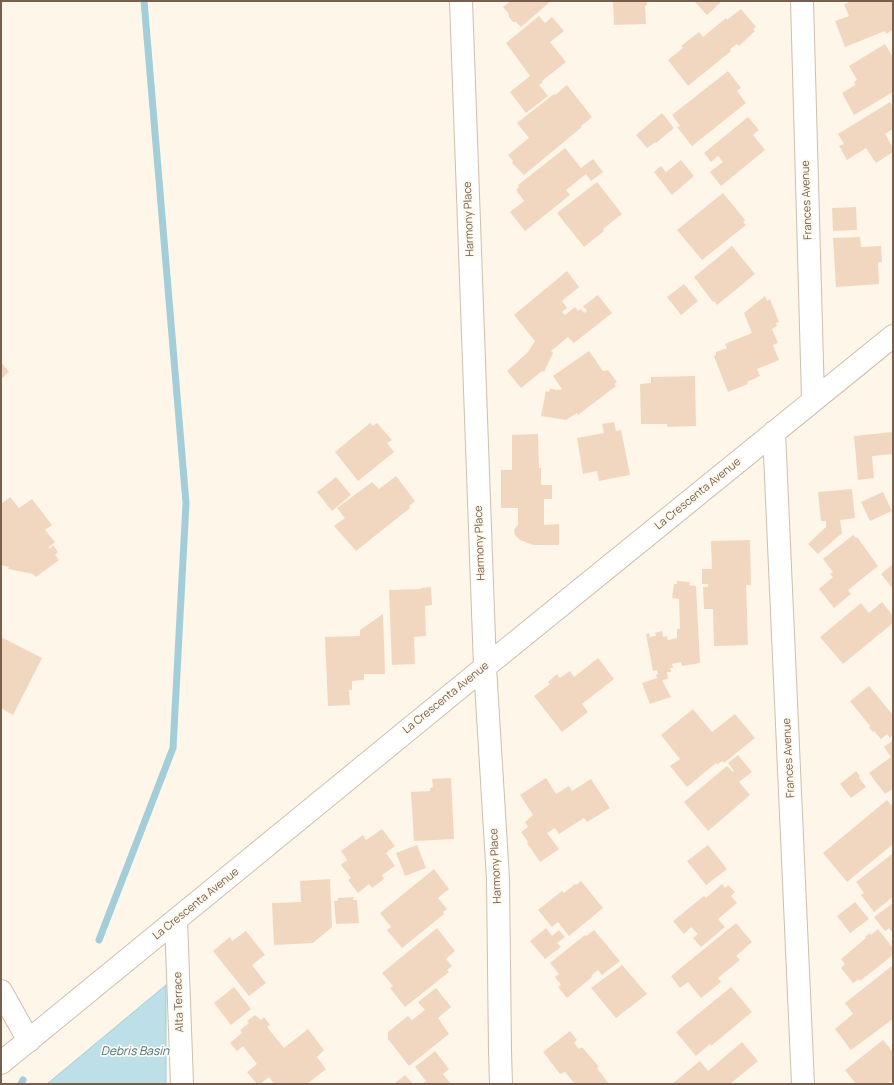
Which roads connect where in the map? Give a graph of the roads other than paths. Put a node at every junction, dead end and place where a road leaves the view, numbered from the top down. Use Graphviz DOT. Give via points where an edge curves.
graph roads {
  1 [pos="461,1"];
  2 [pos="802,1"];
  3 [pos="893,336"];
  4 [pos="813,399"];
  5 [pos="774,432"];
  6 [pos="484,667"];
  7 [pos="176,920"];
  8 [pos="1,991"];
  9 [pos="29,1041"];
  10 [pos="1,1063"];
  11 [pos="182,1084"];
  12 [pos="501,1084"];
  13 [pos="803,1084"];
  1 -- 6 [label="street, Harmony Place"];
  2 -- 4 [label="street, Frances Avenue"];
  3 -- 4 [label="street, La Crescenta Avenue"];
  4 -- 5 [label="street, La Crescenta Avenue"];
  5 -- 6 [label="street, La Crescenta Avenue"];
  5 -- 13 [label="street, Frances Avenue"];
  6 -- 7 [label="street, La Crescenta Avenue"];
  6 -- 12 [label="street, Harmony Place" via="498,879"];
  7 -- 9 [label="street, La Crescenta Avenue"];
  7 -- 11 [label="street, Alta Terrace"];
  8 -- 9 [label="street"];
  9 -- 10 [label="street, La Crescenta Avenue"];
}
